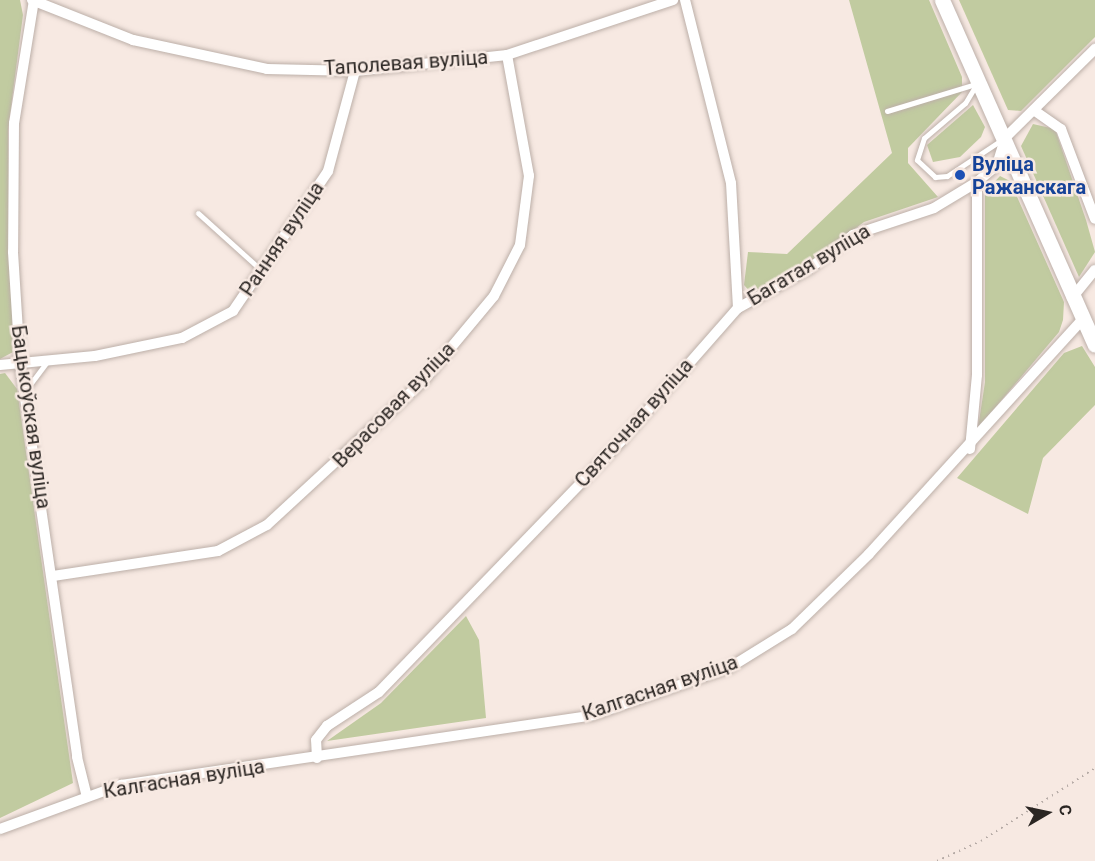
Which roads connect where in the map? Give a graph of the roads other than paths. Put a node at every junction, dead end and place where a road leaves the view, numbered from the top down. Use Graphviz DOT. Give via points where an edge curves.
graph roads {
  1 [pos="673,0"];
  2 [pos="684,0"];
  3 [pos="942,0"];
  4 [pos="33,1"];
  5 [pos="1095,49"];
  6 [pos="507,56"];
  7 [pos="355,72"];
  8 [pos="977,83"];
  9 [pos="887,111"];
  10 [pos="1035,111"];
  11 [pos="1005,138"];
  12 [pos="978,182"];
  13 [pos="198,213"];
  14 [pos="1095,219"];
  15 [pos="1095,270"];
  16 [pos="264,272"];
  17 [pos="1072,298"];
  18 [pos="738,308"];
  19 [pos="1082,320"];
  20 [pos="1095,345"];
  21 [pos="48,361"];
  22 [pos="20,364"];
  23 [pos="0,365"];
  24 [pos="25,392"];
  25 [pos="970,448"];
  26 [pos="53,576"];
  27 [pos="317,758"];
  28 [pos="87,797"];
  29 [pos="0,829"];
  1 -- 6 [label="street, Таполевая вуліца"];
  2 -- 18 [label="street" via="731,183"];
  3 -- 8 [label="street"];
  4 -- 7 [label="street, Таполевая вуліца" via="133,40 267,69"];
  4 -- 22 [label="street, Бацькоўская вуліца" via="14,123 13,252"];
  5 -- 10 [label="street, Багатая вуліца"];
  6 -- 7 [label="street, Таполевая вуліца"];
  6 -- 26 [label="street, Верасовая вуліца" via="529,176 520,245 494,296 424,380 325,476 267,525 218,552"];
  7 -- 16 [label="street, Ранняя вуліца" via="328,171"];
  8 -- 9 [label="lane"];
  8 -- 11 [label="street"];
  8 -- 11 [label="lane" via="964,103 924,138 917,160 934,177 947,176"];
  10 -- 11 [label="street, Багатая вуліца"];
  10 -- 14 [label="street" via="1061,129"];
  11 -- 12 [label="street, Багатая вуліца" via="997,165"];
  11 -- 17 [label="street"];
  12 -- 18 [label="street, Багатая вуліца" via="934,208 853,235 809,269"];
  12 -- 25 [label="street" via="977,375"];
  13 -- 16 [label="lane"];
  15 -- 17 [label="street"];
  16 -- 21 [label="street, Ранняя вуліца" via="233,311 182,338"];
  17 -- 19 [label="street"];
  18 -- 27 [label="street, Святочная вуліца" via="621,441 379,692 327,726 316,740"];
  19 -- 20 [label="street"];
  19 -- 25 [label="street, Калгасная вуліца"];
  21 -- 22 [label="street, Ранняя вуліца"];
  21 -- 24 [label="lane"];
  22 -- 23 [label="street, Ранняя вуліца"];
  22 -- 24 [label="street, Бацькоўская вуліца"];
  24 -- 26 [label="street, Бацькоўская вуліца"];
  25 -- 27 [label="street, Калгасная вуліца" via="792,629 729,668 593,714"];
  26 -- 28 [label="street, Бацькоўская вуліца" via="77,758"];
  27 -- 28 [label="street, Калгасная вуліца" via="121,785"];
  28 -- 29 [label="street, Калгасная вуліца"];
}
